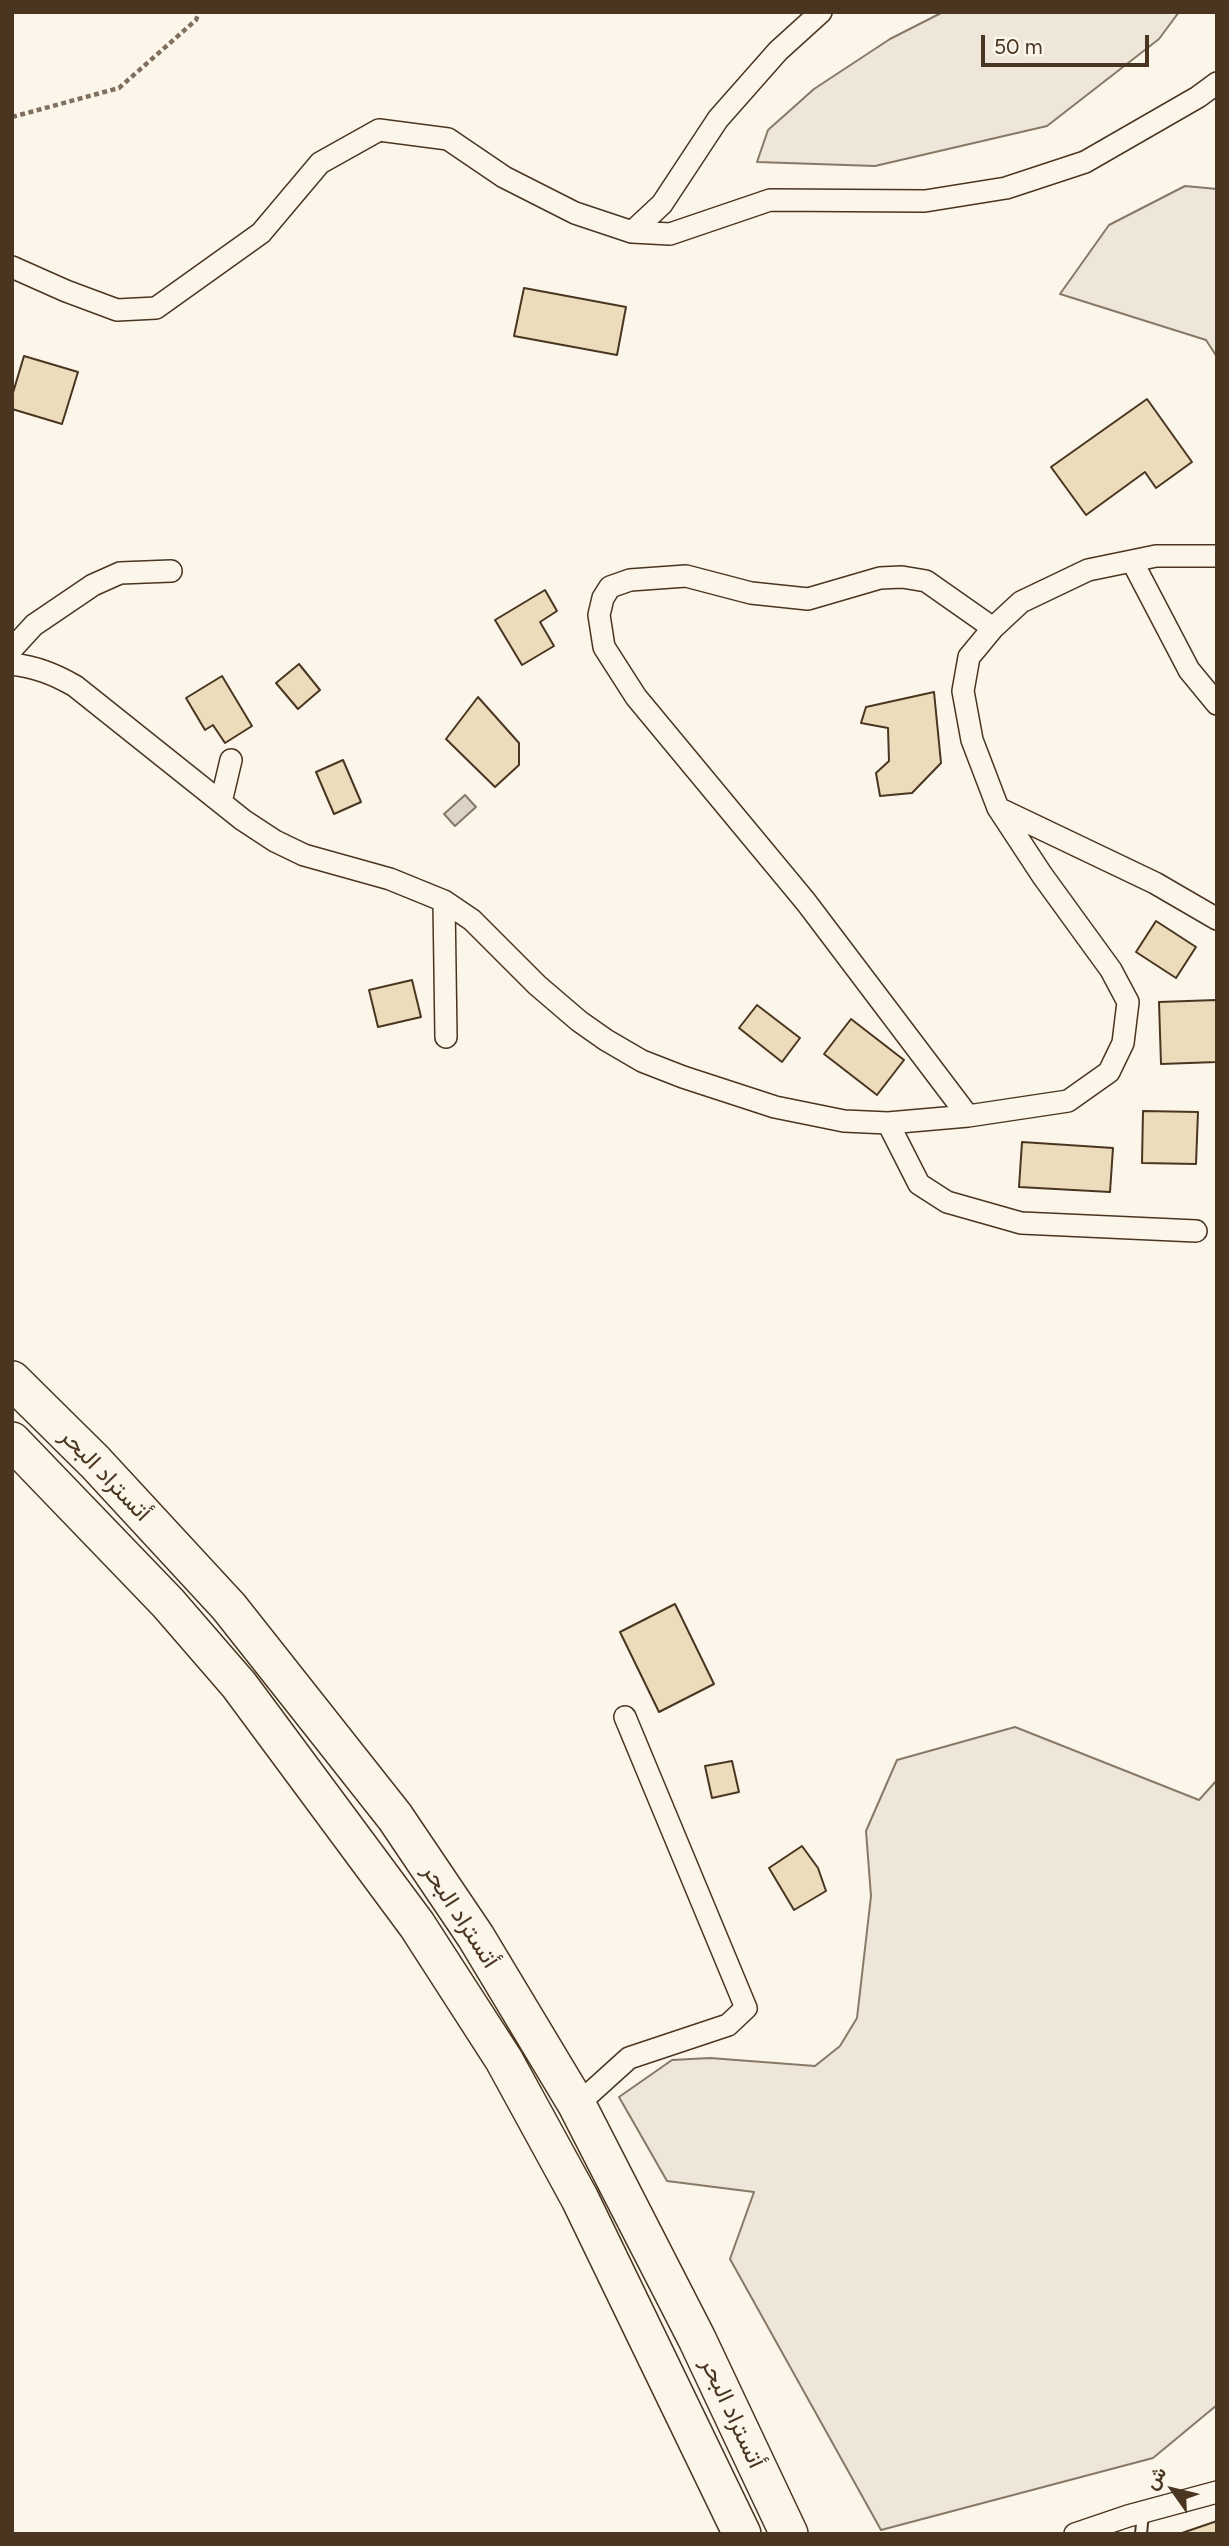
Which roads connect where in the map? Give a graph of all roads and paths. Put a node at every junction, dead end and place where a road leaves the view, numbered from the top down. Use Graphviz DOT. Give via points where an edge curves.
graph roads {
  1 [pos="199,12"];
  2 [pos="821,12"];
  3 [pos="1217,83"];
  4 [pos="12,117"];
  5 [pos="632,232"];
  6 [pos="12,267"];
  7 [pos="1217,556"];
  8 [pos="1132,561"];
  9 [pos="171,571"];
  10 [pos="993,628"];
  11 [pos="12,649"];
  12 [pos="12,663"];
  13 [pos="1217,704"];
  14 [pos="231,760"];
  15 [pos="221,802"];
  16 [pos="998,808"];
  17 [pos="444,901"];
  18 [pos="1217,919"];
  19 [pos="446,1037"];
  20 [pos="968,1116"];
  21 [pos="888,1123"];
  22 [pos="1196,1231"];
  23 [pos="12,1380"];
  24 [pos="12,1441"];
  25 [pos="625,1717"];
  26 [pos="577,2105"];
  27 [pos="1217,2492"];
  28 [pos="1142,2523"];
  29 [pos="742,2534"];
  30 [pos="789,2534"];
  31 [pos="1076,2534"];
  1 -- 4 [label="path" via="196,20 119,88"];
  2 -- 5 [label="street" via="778,51 718,119 662,204"];
  3 -- 5 [label="street" via="1085,162 1006,188 925,201 770,200 670,234"];
  5 -- 6 [label="street" via="563,207 504,177 448,139 379,130 320,163 261,233 156,308 117,310"];
  7 -- 8 [label="street" via="1156,556"];
  8 -- 10 [label="street" via="1077,575 1021,602"];
  8 -- 13 [label="street" via="1189,670"];
  9 -- 11 [label="street" via="120,573 93,585 34,625"];
  10 -- 16 [label="street" via="969,657 963,691 972,740"];
  10 -- 20 [label="street" via="926,581 902,577 880,578 808,599 751,593 686,576 630,580 610,587 599,615 604,647 636,697 806,902"];
  12 -- 15 [label="street" via="52,673 75,686"];
  14 -- 15 [label="street"];
  15 -- 17 [label="street" via="275,841 304,855 390,878"];
  16 -- 18 [label="street" via="1155,883"];
  16 -- 20 [label="street" via="1111,970 1128,1002 1123,1043 1108,1072 1068,1101"];
  17 -- 19 [label="street"];
  17 -- 21 [label="street" via="472,920 579,1021 642,1061 775,1107 844,1121"];
  20 -- 21 [label="street"];
  21 -- 22 [label="street" via="919,1184 947,1202 1021,1223"];
  23 -- 26 [label="highway, أتستراد البحر" via="229,1607 395,1816 476,1937"];
  24 -- 29 [label="highway, أتستراد البحر" via="168,1603 239,1685 418,1925 504,2060 580,2199"];
  25 -- 26 [label="street" via="746,2008 728,2025 629,2058"];
  26 -- 30 [label="highway, أتستراد البحر" via="697,2339"];
  27 -- 28 [label="street"];
  28 -- 31 [label="street"];
}
